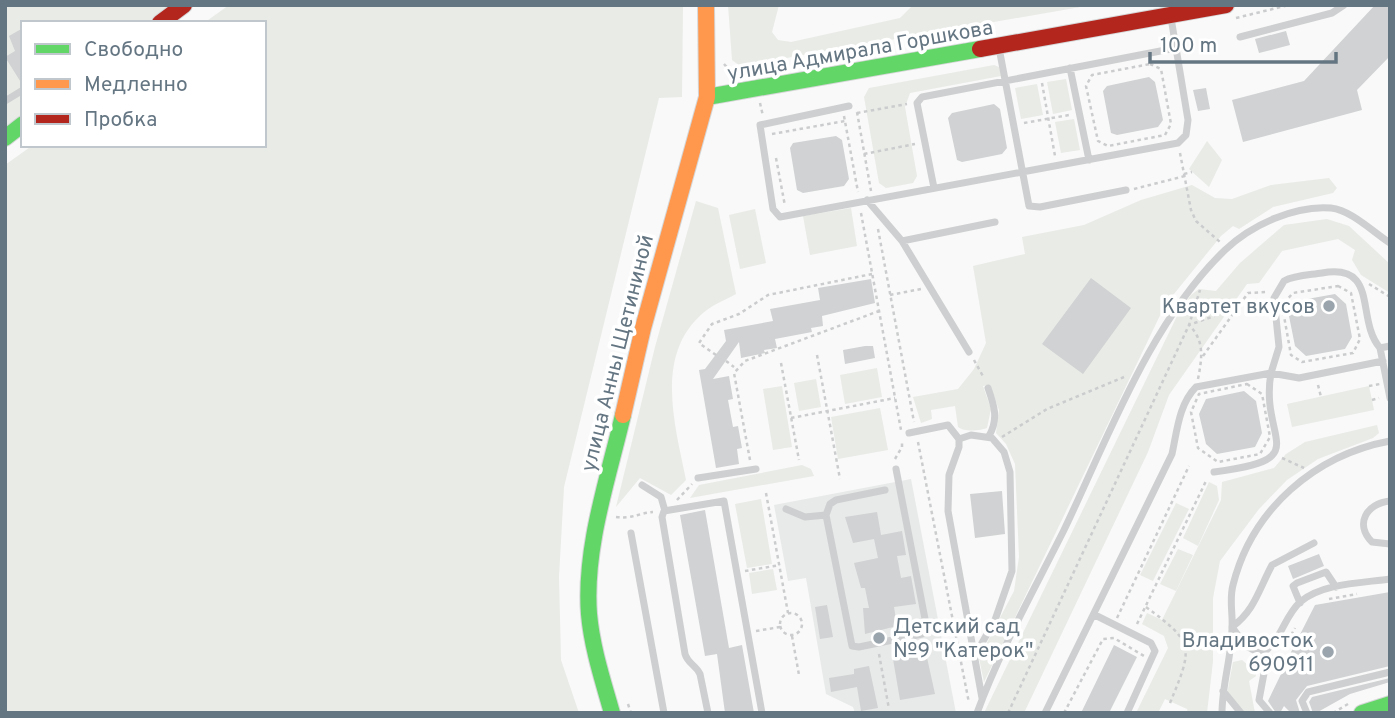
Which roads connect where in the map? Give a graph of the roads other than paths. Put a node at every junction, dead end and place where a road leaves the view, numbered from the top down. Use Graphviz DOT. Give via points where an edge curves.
graph roads {
  1 [pos="167,5"];
  2 [pos="184,5"];
  3 [pos="706,5"];
  4 [pos="1226,5"];
  5 [pos="1344,5"];
  6 [pos="1171,16"];
  7 [pos="146,21"];
  8 [pos="163,21"];
  9 [pos="1240,37"];
  10 [pos="999,47"];
  11 [pos="1176,48"];
  12 [pos="1070,68"];
  13 [pos="1005,79"];
  14 [pos="21,91"];
  15 [pos="707,97"];
  16 [pos="5,101"];
  17 [pos="849,104"];
  18 [pos="21,114"];
  19 [pos="5,126"];
  20 [pos="21,126"];
  21 [pos="5,138"];
  22 [pos="1089,160"];
  23 [pos="1022,172"];
  24 [pos="934,188"];
  25 [pos="1126,190"];
  26 [pos="866,200"];
  27 [pos="995,222"];
  28 [pos="902,241"];
  29 [pos="1390,243"];
  30 [pos="1390,346"];
  31 [pos="1380,348"];
  32 [pos="969,352"];
  33 [pos="1383,361"];
  34 [pos="1271,373"];
  35 [pos="988,388"];
  36 [pos="1390,398"];
  37 [pos="912,432"];
  38 [pos="959,439"];
  39 [pos="993,439"];
  40 [pos="1390,441"];
  41 [pos="896,469"];
  42 [pos="754,470"];
  43 [pos="1214,472"];
  44 [pos="698,478"];
  45 [pos="642,485"];
  46 [pos="885,490"];
  47 [pos="1390,501"];
  48 [pos="786,509"];
  49 [pos="665,511"];
  50 [pos="827,515"];
  51 [pos="631,533"];
  52 [pos="1314,543"];
  53 [pos="1390,544"];
  54 [pos="1390,579"];
  55 [pos="1336,587"];
  56 [pos="1300,603"];
  57 [pos="1095,615"];
  58 [pos="1232,627"];
  59 [pos="974,657"];
  60 [pos="1267,657"];
  61 [pos="1286,664"];
  62 [pos="1390,672"];
  63 [pos="1223,691"];
  64 [pos="982,699"];
  65 [pos="1390,704"];
  66 [pos="612,713"];
  67 [pos="664,713"];
  68 [pos="708,713"];
  69 [pos="762,713"];
  70 [pos="975,713"];
  71 [pos="1045,713"];
  72 [pos="1127,713"];
  73 [pos="1222,713"];
  74 [pos="1241,713"];
  75 [pos="1269,713"];
  76 [pos="1307,713"];
  77 [pos="1362,713"];
  1 -- 7 [label="main road"];
  2 -- 8 [label="main road"];
  3 -- 15 [label="main road, улица Анны Щетининой"];
  4 -- 6 [label="main road, улица Адмирала Горшкова"];
  5 -- 9 [label="lane" via="1332,13"];
  6 -- 10 [label="main road, улица Адмирала Горшкова"];
  6 -- 11 [label="lane"];
  10 -- 13 [label="lane"];
  10 -- 15 [label="main road, улица Адмирала Горшкова"];
  11 -- 12 [label="lane"];
  11 -- 22 [label="lane" via="1188,127 1178,143"];
  12 -- 13 [label="lane"];
  12 -- 22 [label="lane"];
  13 -- 23 [label="lane"];
  13 -- 24 [label="lane" via="926,95 918,103"];
  14 -- 16 [label="lane"];
  15 -- 66 [label="main road, улица Анны Щетининой" via="643,328 591,552 591,626"];
  17 -- 26 [label="lane" via="764,123 759,131 773,209 778,215"];
  18 -- 19 [label="main road"];
  20 -- 21 [label="main road"];
  22 -- 23 [label="lane"];
  23 -- 24 [label="lane"];
  23 -- 25 [label="lane" via="1027,202 1034,207"];
  24 -- 26 [label="lane"];
  26 -- 28 [label="lane"];
  27 -- 28 [label="lane"];
  28 -- 32 [label="lane"];
  29 -- 64 [label="lane" via="1342,210 1301,210 1264,224 1226,248 1196,281 1139,375"];
  30 -- 31 [label="lane"];
  31 -- 33 [label="lane"];
  31 -- 34 [label="lane" via="1371,338 1362,291 1352,275 1338,270 1290,278 1276,292 1273,306 1279,347"];
  33 -- 34 [label="lane" via="1299,378"];
  33 -- 36 [label="lane"];
  34 -- 43 [label="lane" via="1276,454 1267,461"];
  34 -- 57 [label="lane" via="1196,387 1183,408 1172,454"];
  35 -- 39 [label="lane" via="995,408"];
  37 -- 38 [label="lane" via="948,425"];
  38 -- 39 [label="lane" via="971,435"];
  38 -- 59 [label="lane" via="949,475 947,512"];
  39 -- 59 [label="lane" via="1004,452 1010,472 1012,571 995,620"];
  40 -- 58 [label="lane" via="1343,454 1279,498 1243,555 1233,586"];
  41 -- 50 [label="lane" via="926,631 859,648 849,641"];
  42 -- 44 [label="lane"];
  45 -- 49 [label="lane" via="661,497"];
  46 -- 50 [label="lane" via="836,500"];
  47 -- 53 [label="lane" via="1367,510 1364,520 1368,538"];
  48 -- 50 [label="lane" via="804,517"];
  49 -- 68 [label="lane" via="662,521 685,654 698,668"];
  49 -- 69 [label="lane" via="724,501"];
  51 -- 67 [label="lane"];
  52 -- 58 [label="lane" via="1272,565 1248,615"];
  54 -- 55 [label="lane"];
  55 -- 56 [label="lane"];
  55 -- 56 [label="lane" via="1326,572 1297,583 1293,586"];
  56 -- 60 [label="lane"];
  57 -- 71 [label="lane"];
  57 -- 72 [label="lane" via="1151,643 1155,651"];
  58 -- 60 [label="lane" via="1246,646"];
  58 -- 63 [label="lane"];
  59 -- 64 [label="lane"];
  60 -- 61 [label="lane"];
  60 -- 75 [label="lane" via="1259,700"];
  62 -- 76 [label="lane" via="1308,692 1302,701"];
  63 -- 73 [label="lane"];
  63 -- 74 [label="lane"];
  64 -- 70 [label="lane"];
  65 -- 77 [label="main road"];
}
